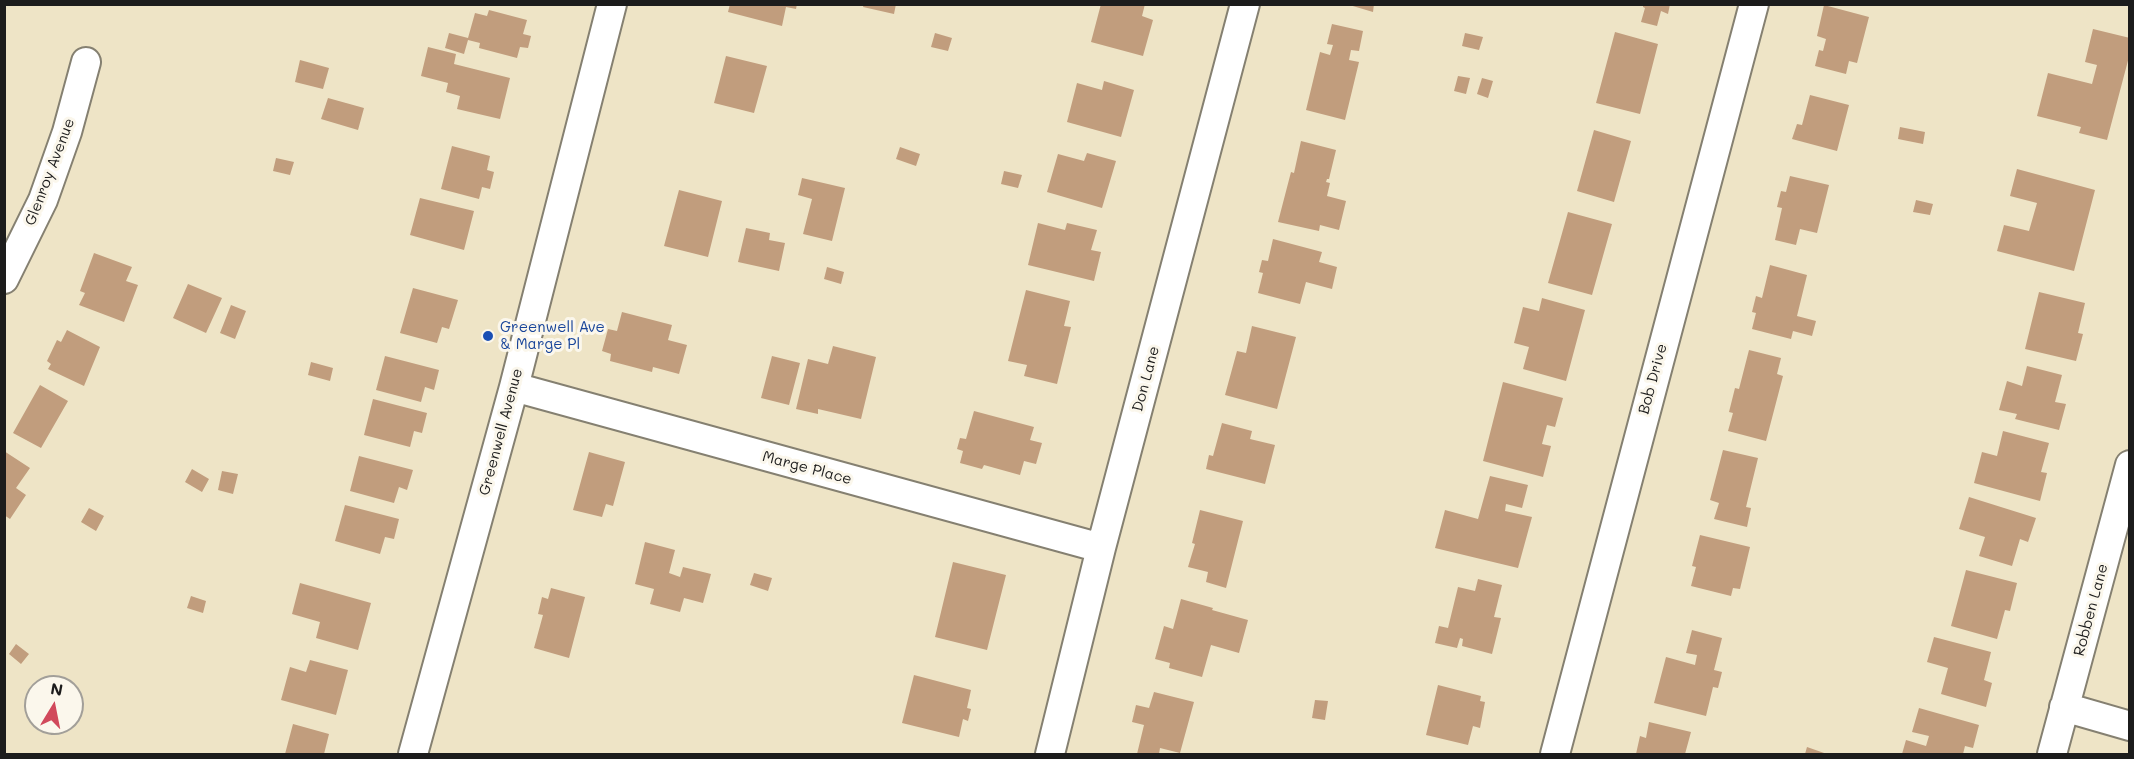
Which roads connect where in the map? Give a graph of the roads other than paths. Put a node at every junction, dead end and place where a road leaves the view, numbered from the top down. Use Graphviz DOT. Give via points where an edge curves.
graph roads {
  1 [pos="612,4"];
  2 [pos="1245,4"];
  3 [pos="1754,4"];
  4 [pos="86,63"];
  5 [pos="5,278"];
  6 [pos="514,387"];
  7 [pos="2130,465"];
  8 [pos="1101,548"];
  9 [pos="2064,707"];
  10 [pos="2130,726"];
  11 [pos="413,754"];
  12 [pos="1050,754"];
  13 [pos="1555,754"];
  14 [pos="2052,754"];
  1 -- 6 [label="street, Greenwell Avenue"];
  2 -- 8 [label="street, Don Lane"];
  3 -- 13 [label="street, Bob Drive"];
  4 -- 5 [label="street, Glenroy Avenue" via="43,200"];
  6 -- 8 [label="street, Marge Place"];
  6 -- 11 [label="street, Greenwell Avenue"];
  7 -- 9 [label="street, Robben Lane"];
  8 -- 12 [label="street, Don Lane"];
  9 -- 10 [label="street"];
  9 -- 14 [label="street, Robben Lane"];
}
